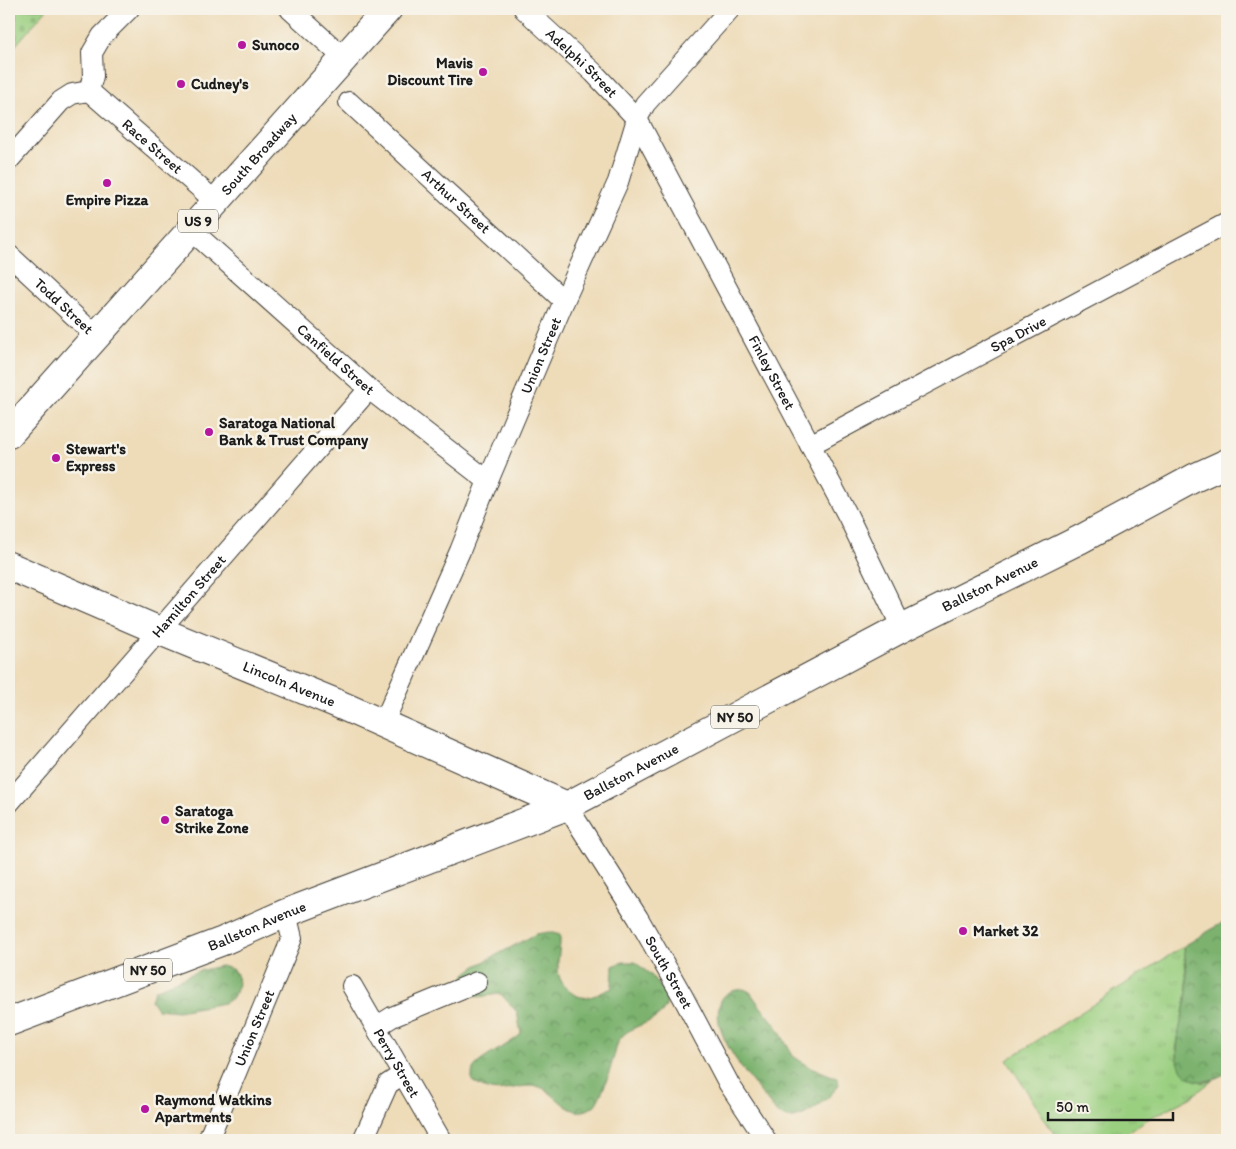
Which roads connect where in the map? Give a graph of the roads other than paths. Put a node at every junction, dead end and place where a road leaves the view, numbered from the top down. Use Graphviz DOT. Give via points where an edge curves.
graph roads {
  1 [pos="128,9"];
  2 [pos="290,9"];
  3 [pos="388,9"];
  4 [pos="524,9"];
  5 [pos="730,9"];
  6 [pos="344,58"];
  7 [pos="89,91"];
  8 [pos="349,102"];
  9 [pos="637,119"];
  10 [pos="9,160"];
  11 [pos="216,202"];
  12 [pos="1227,223"];
  13 [pos="191,230"];
  14 [pos="9,255"];
  15 [pos="564,301"];
  16 [pos="96,336"];
  17 [pos="369,389"];
  18 [pos="9,434"];
  19 [pos="810,445"];
  20 [pos="1227,463"];
  21 [pos="488,481"];
  22 [pos="9,566"];
  23 [pos="902,628"];
  24 [pos="160,631"];
  25 [pos="383,724"];
  26 [pos="9,803"];
  27 [pos="567,806"];
  28 [pos="286,913"];
  29 [pos="477,982"];
  30 [pos="352,986"];
  31 [pos="9,1022"];
  32 [pos="376,1027"];
  33 [pos="403,1074"];
  34 [pos="208,1140"];
  35 [pos="363,1140"];
  36 [pos="441,1140"];
  37 [pos="766,1140"];
  1 -- 7 [label="street" via="102,36 92,53 93,76"];
  2 -- 6 [label="street"];
  3 -- 6 [label="main road, South Broadway / US 9"];
  4 -- 9 [label="street, Adelphi Street" via="594,73"];
  5 -- 9 [label="street, Union Street" via="645,104"];
  6 -- 11 [label="main road, South Broadway / US 9"];
  7 -- 10 [label="street" via="72,94 62,101"];
  7 -- 11 [label="street, Race Street"];
  8 -- 15 [label="street, Arthur Street"];
  9 -- 15 [label="street, Union Street" via="618,182"];
  9 -- 19 [label="street, Finley Street"];
  11 -- 13 [label="main road, South Broadway / US 9"];
  12 -- 19 [label="street, Spa Drive"];
  13 -- 16 [label="main road, South Broadway / US 9"];
  13 -- 17 [label="street, Canfield Street"];
  14 -- 16 [label="street, Todd Street"];
  15 -- 21 [label="street, Union Street"];
  16 -- 18 [label="main road, South Broadway / US 9"];
  17 -- 21 [label="street, Canfield Street"];
  17 -- 24 [label="street, Hamilton Street"];
  19 -- 23 [label="street, Finley Street"];
  20 -- 23 [label="main road, Ballston Avenue / NY 50"];
  21 -- 25 [label="street, Union Street"];
  22 -- 24 [label="main road, Lincoln Avenue"];
  23 -- 27 [label="main road, Ballston Avenue / NY 50"];
  24 -- 25 [label="main road, Lincoln Avenue"];
  24 -- 26 [label="street, Hamilton Street"];
  25 -- 27 [label="main road, Lincoln Avenue"];
  27 -- 28 [label="main road, Ballston Avenue / NY 50"];
  27 -- 37 [label="street, South Street" via="638,918 729,1084"];
  28 -- 31 [label="main road, Ballston Avenue / NY 50" via="223,941"];
  28 -- 34 [label="street, Union Street" via="292,938"];
  29 -- 32 [label="street" via="392,1017"];
  30 -- 32 [label="street, Perry Street"];
  32 -- 33 [label="street, Perry Street"];
  33 -- 35 [label="street" via="388,1084"];
  33 -- 36 [label="street, Perry Street"];
}
